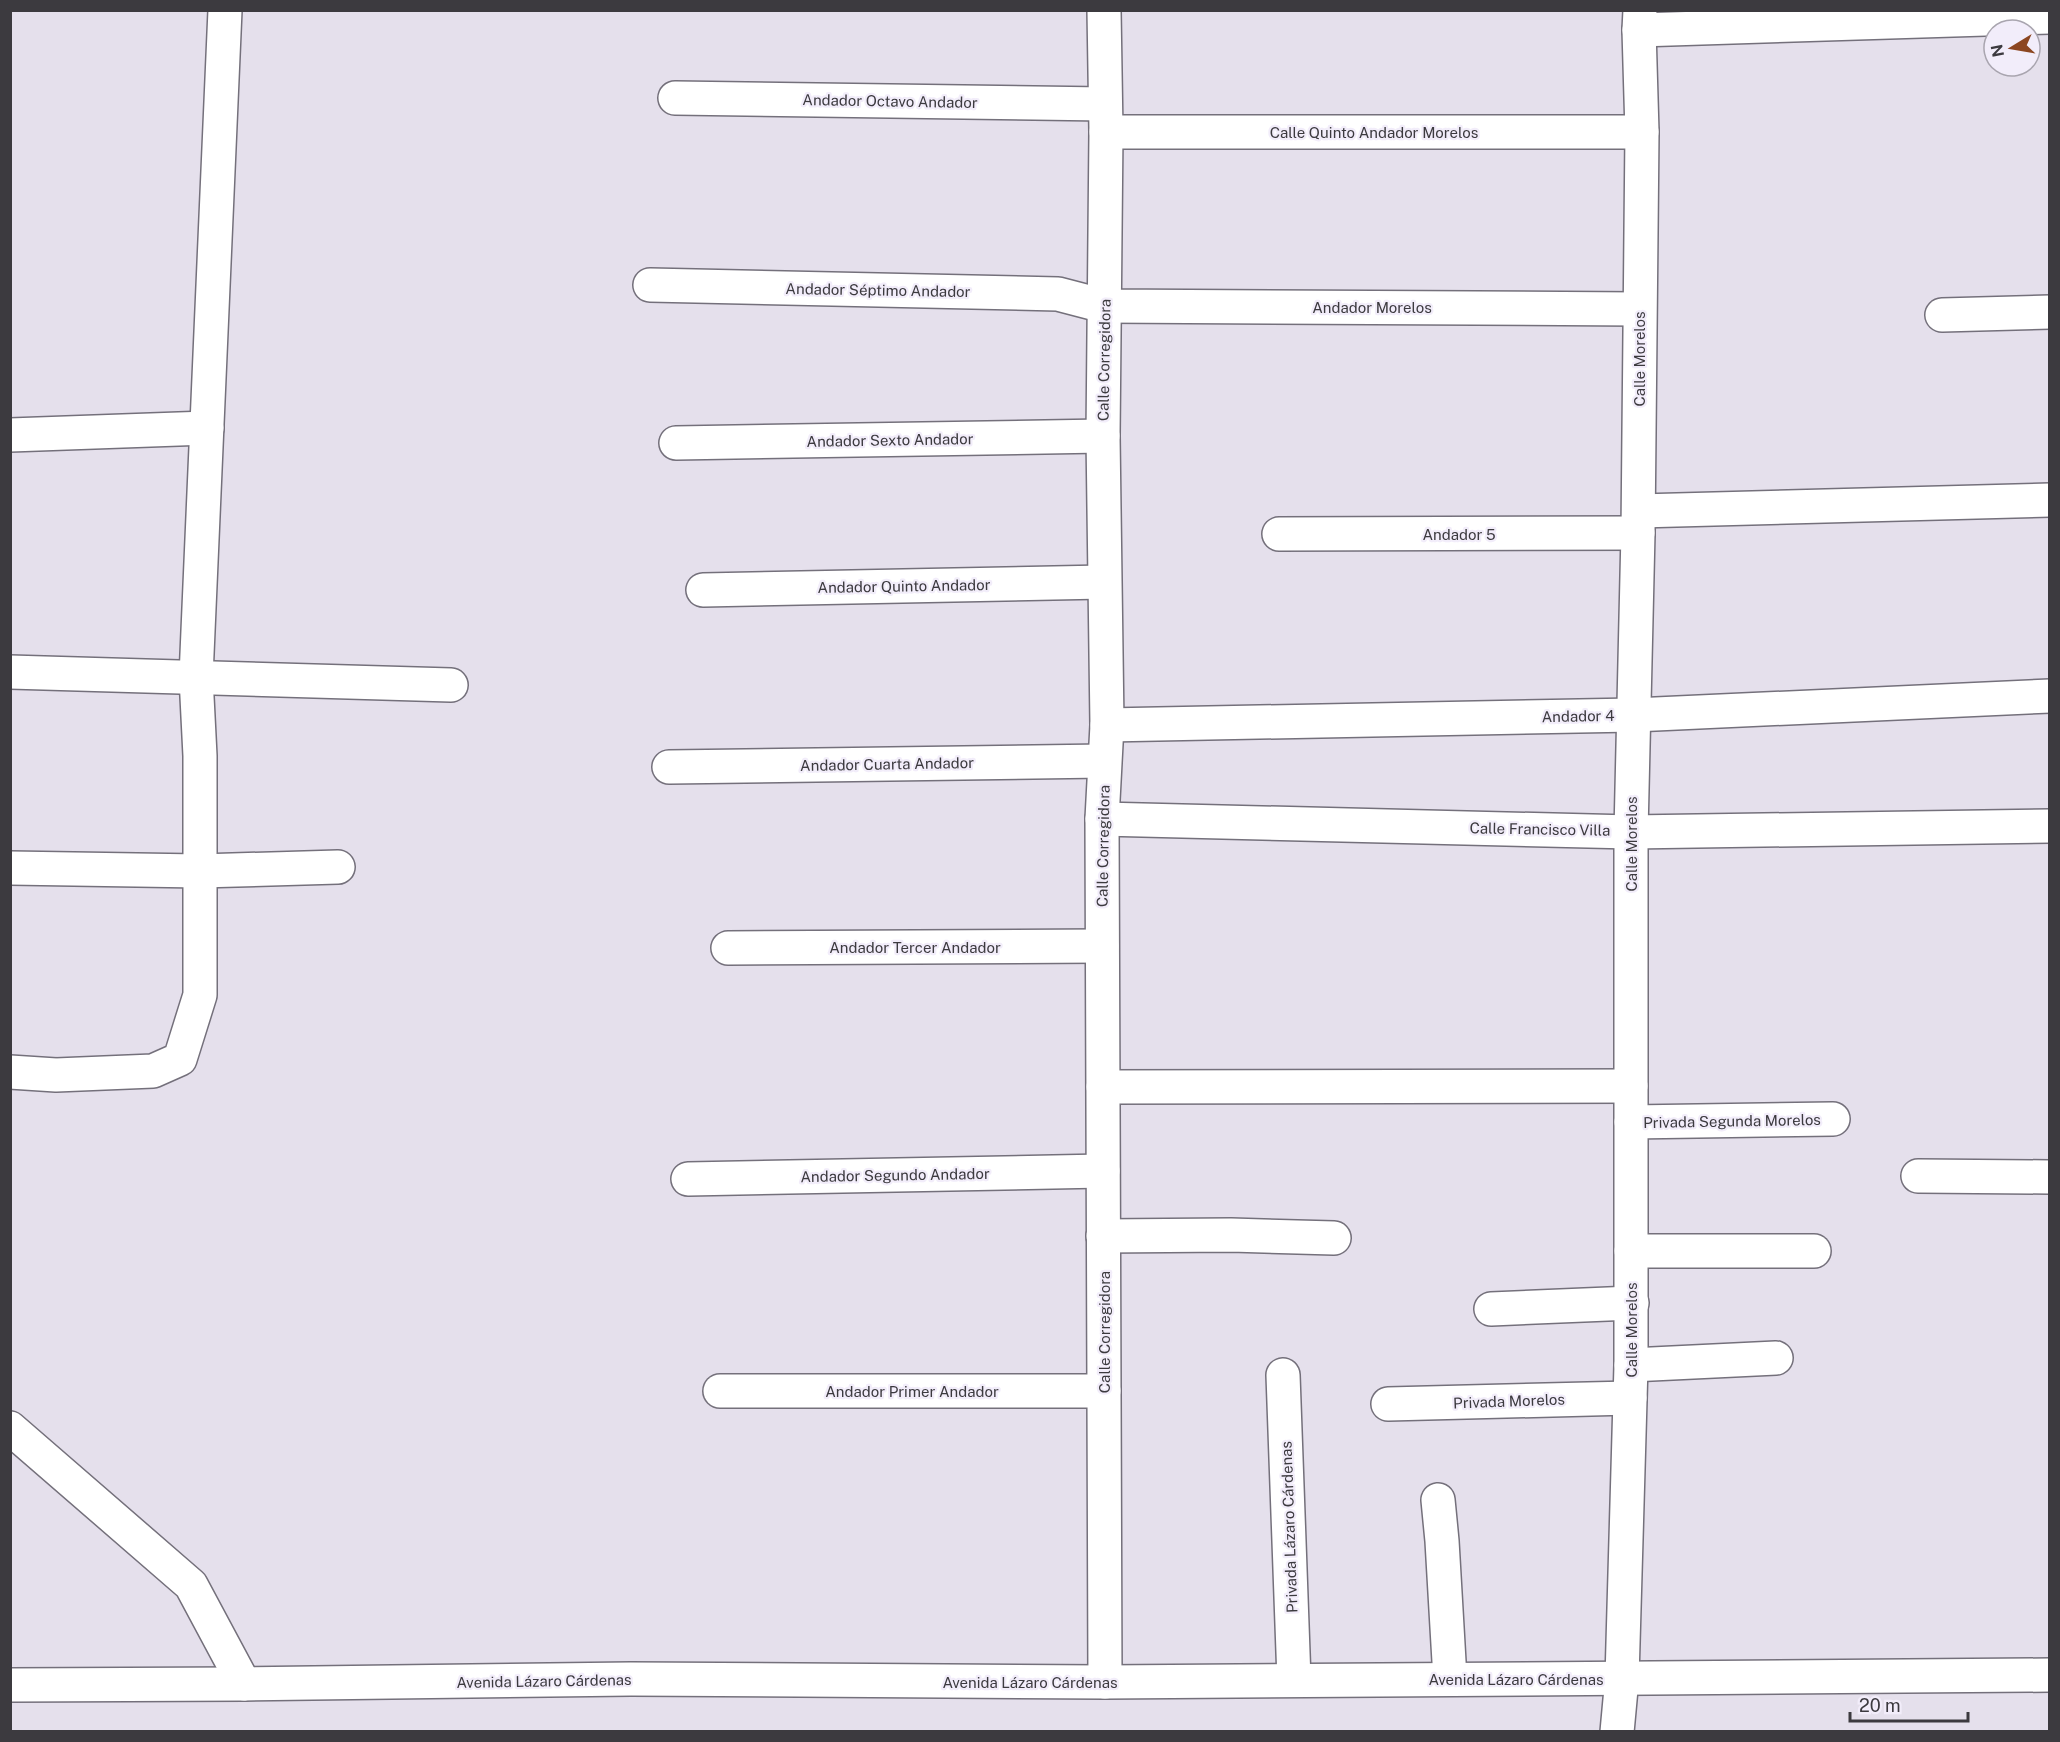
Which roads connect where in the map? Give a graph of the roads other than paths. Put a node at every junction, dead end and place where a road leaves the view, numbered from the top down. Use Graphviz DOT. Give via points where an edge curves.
graph roads {
  1 [pos="225,10"];
  2 [pos="1104,10"];
  3 [pos="2049,17"];
  4 [pos="1639,20"];
  5 [pos="675,98"];
  6 [pos="1105,118"];
  7 [pos="1642,132"];
  8 [pos="650,285"];
  9 [pos="1104,306"];
  10 [pos="1640,309"];
  11 [pos="2049,312"];
  12 [pos="1942,315"];
  13 [pos="207,428"];
  14 [pos="10,435"];
  15 [pos="1103,436"];
  16 [pos="676,443"];
  17 [pos="2049,500"];
  18 [pos="1639,522"];
  19 [pos="1279,534"];
  20 [pos="1104,582"];
  21 [pos="704,590"];
  22 [pos="10,672"];
  23 [pos="196,676"];
  24 [pos="451,684"];
  25 [pos="2049,696"];
  26 [pos="1634,715"];
  27 [pos="1107,725"];
  28 [pos="1104,760"];
  29 [pos="669,767"];
  30 [pos="1102,819"];
  31 [pos="2049,826"];
  32 [pos="1631,831"];
  33 [pos="338,867"];
  34 [pos="10,868"];
  35 [pos="200,871"];
  36 [pos="1102,946"];
  37 [pos="728,948"];
  38 [pos="10,1072"];
  39 [pos="1631,1086"];
  40 [pos="1102,1087"];
  41 [pos="1833,1119"];
  42 [pos="1631,1122"];
  43 [pos="1103,1171"];
  44 [pos="1918,1176"];
  45 [pos="2049,1178"];
  46 [pos="688,1179"];
  47 [pos="1104,1236"];
  48 [pos="1334,1238"];
  49 [pos="1631,1251"];
  50 [pos="1814,1251"];
  51 [pos="1632,1303"];
  52 [pos="1491,1309"];
  53 [pos="1776,1358"];
  54 [pos="1631,1365"];
  55 [pos="1283,1375"];
  56 [pos="720,1391"];
  57 [pos="1104,1391"];
  58 [pos="1630,1398"];
  59 [pos="1388,1404"];
  60 [pos="10,1428"];
  61 [pos="1438,1500"];
  62 [pos="2049,1676"];
  63 [pos="1622,1678"];
  64 [pos="1450,1679"];
  65 [pos="1294,1680"];
  66 [pos="1105,1682"];
  67 [pos="244,1684"];
  68 [pos="10,1685"];
  69 [pos="1617,1731"];
  1 -- 13 [label="street"];
  2 -- 6 [label="street, Calle Corregidora"];
  3 -- 4 [label="street"];
  4 -- 7 [label="street, Calle Morelos"];
  5 -- 6 [label="street, Andador Octavo Andador"];
  6 -- 7 [label="street, Calle Quinto Andador Morelos"];
  6 -- 9 [label="street, Calle Corregidora"];
  7 -- 10 [label="street, Calle Morelos"];
  8 -- 9 [label="street, Andador Séptimo Andador" via="1058,294"];
  9 -- 10 [label="street, Andador Morelos"];
  9 -- 15 [label="street, Calle Corregidora"];
  10 -- 18 [label="street, Calle Morelos"];
  11 -- 12 [label="street"];
  13 -- 14 [label="street"];
  13 -- 23 [label="street"];
  15 -- 16 [label="street, Andador Sexto Andador"];
  15 -- 20 [label="street, Calle Corregidora"];
  17 -- 18 [label="street, Andador 5"];
  18 -- 19 [label="street, Andador 5"];
  18 -- 26 [label="street, Calle Morelos"];
  20 -- 21 [label="street, Andador Quinto Andador"];
  20 -- 27 [label="street, Calle Corregidora"];
  22 -- 23 [label="street"];
  23 -- 24 [label="street"];
  23 -- 35 [label="street"];
  25 -- 26 [label="street, Andador 4"];
  26 -- 27 [label="street, Andador 4"];
  26 -- 32 [label="street, Calle Morelos"];
  27 -- 28 [label="street, Calle Corregidora"];
  28 -- 29 [label="street, Andador Cuarta Andador"];
  28 -- 30 [label="street, Calle Corregidora"];
  30 -- 32 [label="street, Calle Francisco Villa"];
  30 -- 36 [label="street, Calle Corregidora"];
  31 -- 32 [label="street, Calle Francisco Villa"];
  32 -- 39 [label="street, Calle Morelos"];
  33 -- 35 [label="street"];
  34 -- 35 [label="street"];
  35 -- 38 [label="street" via="200,994 180,1059 153,1071 56,1075"];
  36 -- 37 [label="street, Andador Tercer Andador"];
  36 -- 40 [label="street, Calle Corregidora"];
  39 -- 40 [label="street"];
  39 -- 42 [label="street, Calle Morelos"];
  40 -- 43 [label="street, Calle Corregidora"];
  41 -- 42 [label="street, Privada Segunda Morelos"];
  42 -- 49 [label="street, Calle Morelos"];
  43 -- 46 [label="street, Andador Segundo Andador"];
  43 -- 47 [label="street, Calle Corregidora"];
  44 -- 45 [label="street"];
  47 -- 48 [label="street"];
  47 -- 57 [label="street, Calle Corregidora"];
  49 -- 50 [label="street"];
  49 -- 51 [label="street, Calle Morelos"];
  51 -- 52 [label="street"];
  51 -- 54 [label="street, Calle Morelos"];
  53 -- 54 [label="street"];
  54 -- 58 [label="street, Calle Morelos"];
  55 -- 65 [label="street, Privada Lázaro Cárdenas"];
  56 -- 57 [label="street, Andador Primer Andador"];
  57 -- 66 [label="street, Calle Corregidora"];
  58 -- 59 [label="street, Privada Morelos"];
  58 -- 63 [label="street, Calle Morelos"];
  60 -- 67 [label="street" via="190,1585"];
  61 -- 64 [label="street"];
  62 -- 63 [label="street, Avenida Lázaro Cárdenas"];
  63 -- 64 [label="street, Avenida Lázaro Cárdenas"];
  63 -- 69 [label="street, Calle Morelos"];
  64 -- 65 [label="street, Avenida Lázaro Cárdenas"];
  65 -- 66 [label="street, Avenida Lázaro Cárdenas"];
  66 -- 67 [label="street, Avenida Lázaro Cárdenas" via="631,1679"];
  67 -- 68 [label="street, Avenida Lázaro Cárdenas"];
}
